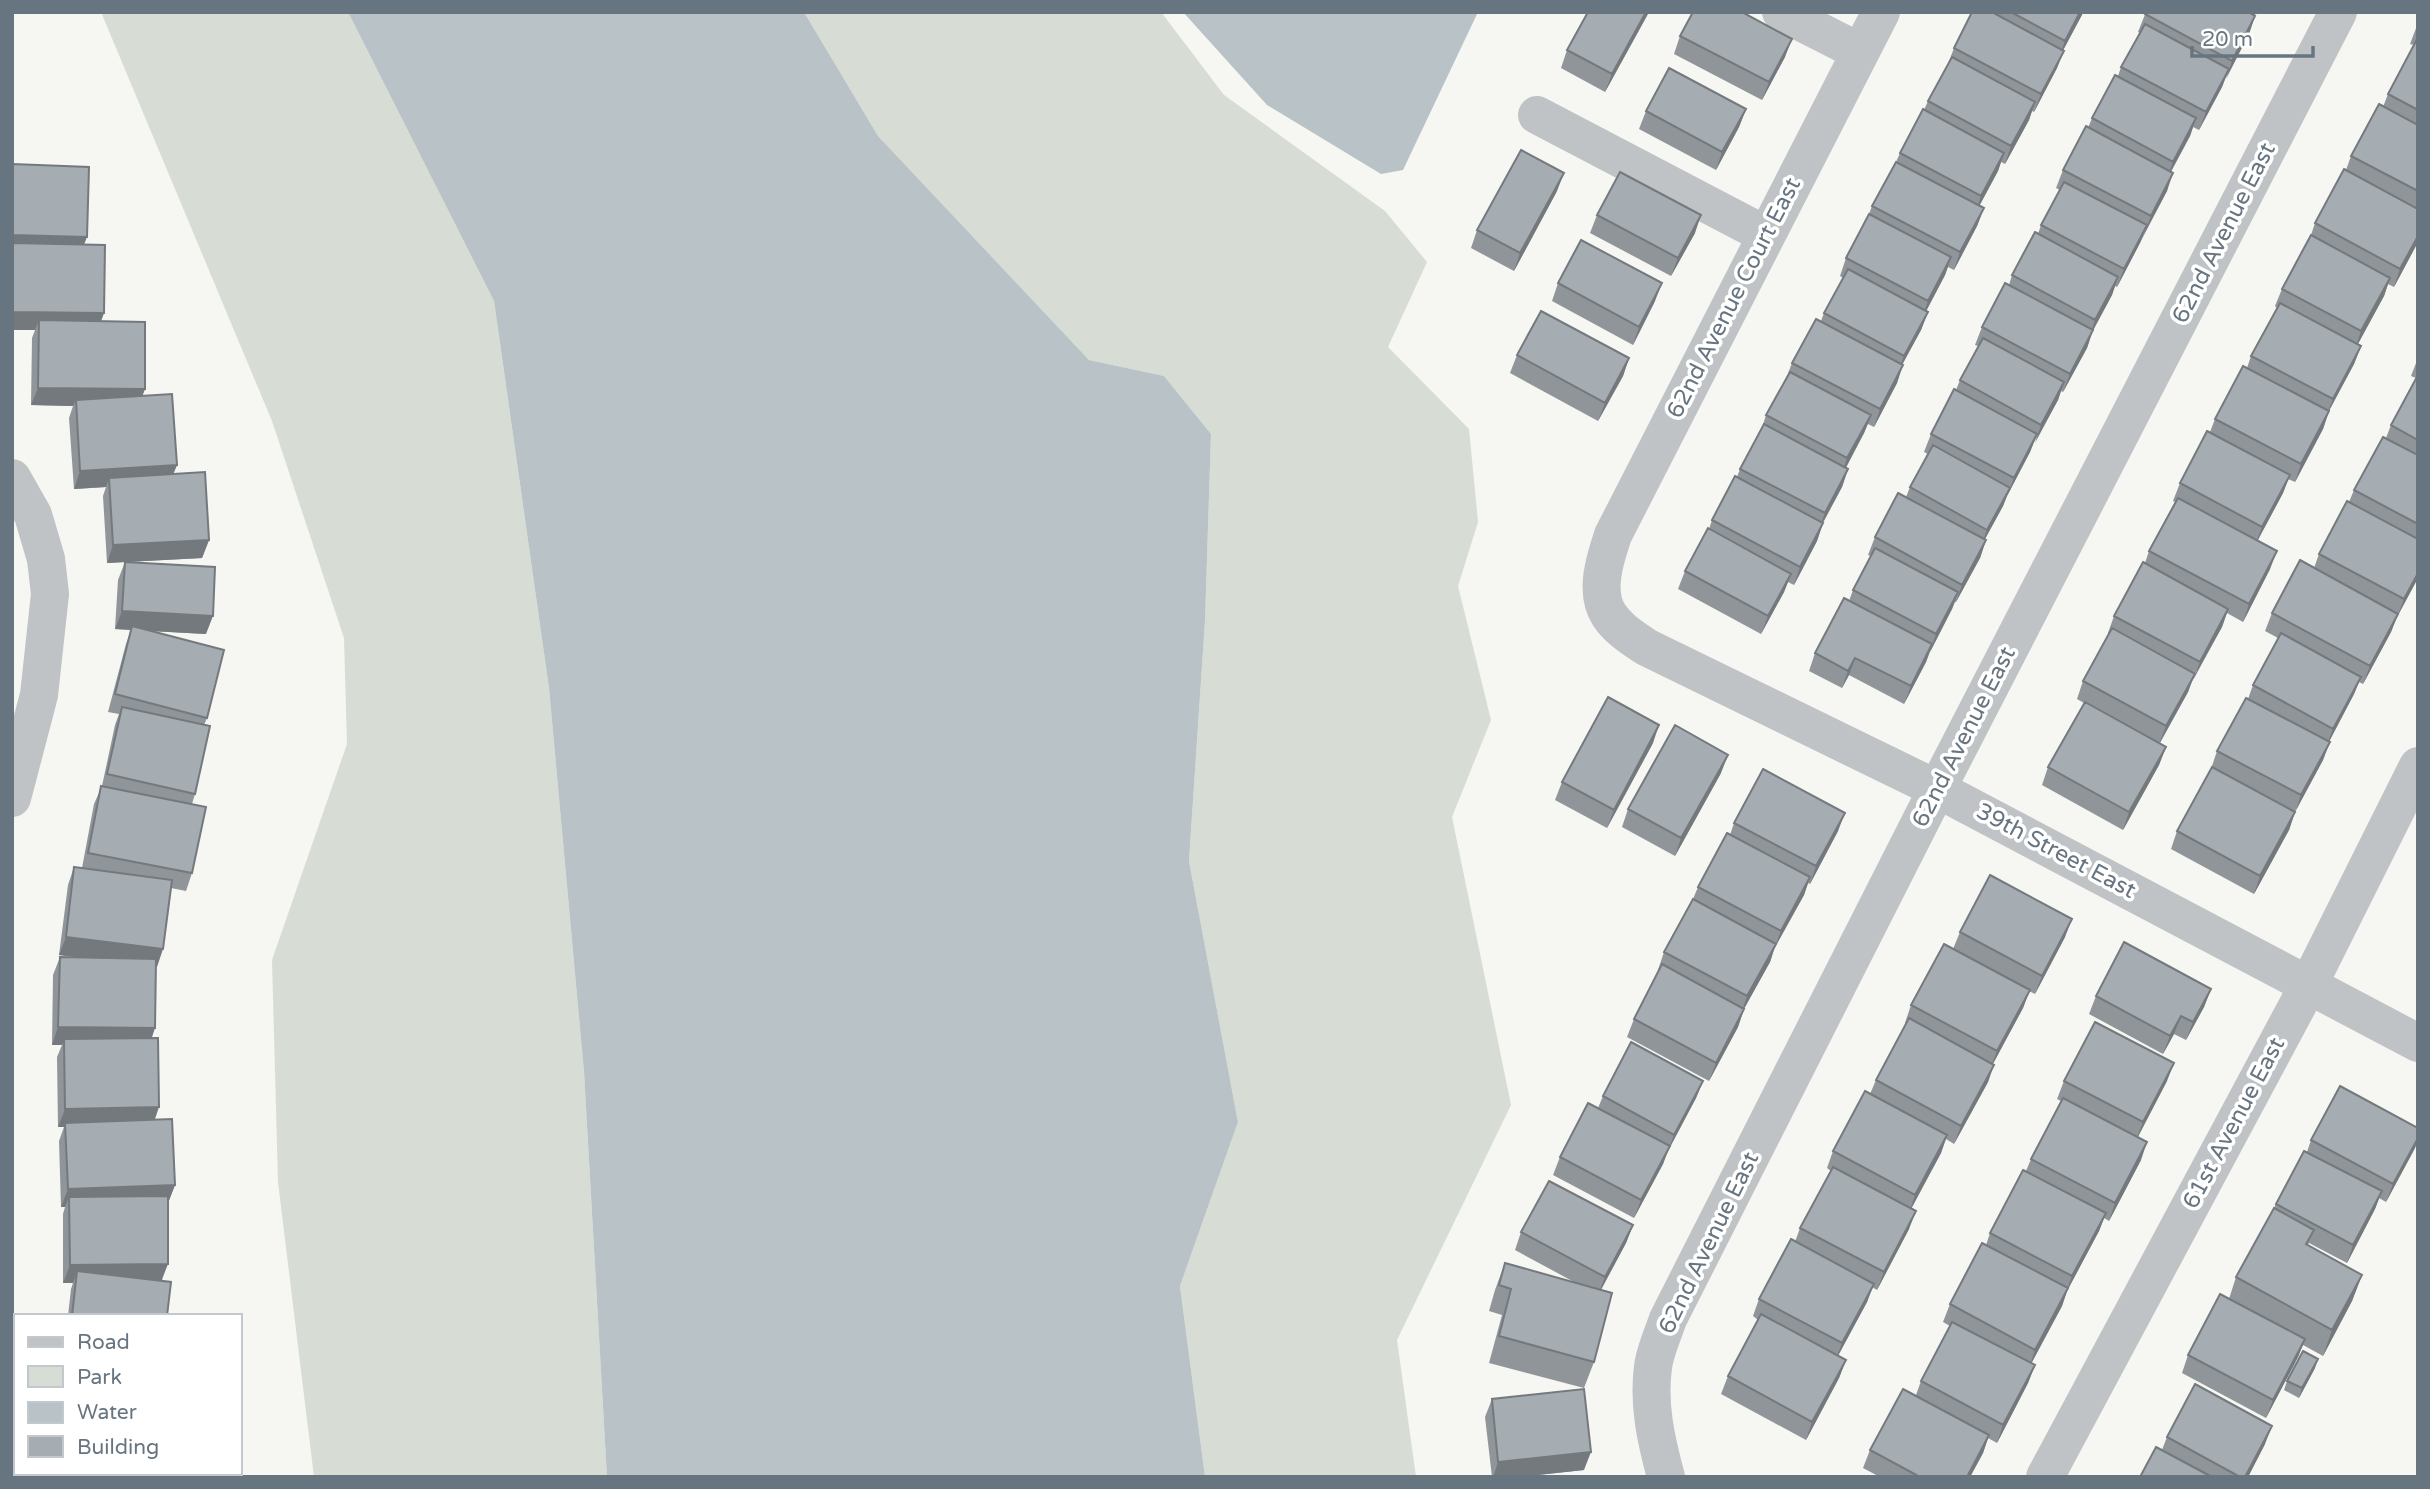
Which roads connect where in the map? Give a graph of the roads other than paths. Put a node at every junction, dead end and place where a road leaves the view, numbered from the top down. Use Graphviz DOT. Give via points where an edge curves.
graph roads {
  1 [pos="1782,12"];
  2 [pos="1881,12"];
  3 [pos="2338,12"];
  4 [pos="1860,52"];
  5 [pos="1537,115"];
  6 [pos="1766,235"];
  7 [pos="15,481"];
  8 [pos="1602,588"];
  9 [pos="2418,766"];
  10 [pos="1937,789"];
  11 [pos="12,798"];
  12 [pos="2309,984"];
  13 [pos="2418,1043"];
  14 [pos="1666,1477"];
  15 [pos="2045,1477"];
  1 -- 4 [label="street"];
  2 -- 4 [label="street, 62nd Avenue Court East"];
  3 -- 10 [label="street, 62nd Avenue East"];
  4 -- 6 [label="street, 62nd Avenue Court East"];
  5 -- 6 [label="street"];
  6 -- 8 [label="street, 62nd Avenue Court East" via="1613,536 1603,566"];
  7 -- 11 [label="street" via="33,515 50,594 39,695"];
  8 -- 10 [label="street, 39th Street East" via="1608,614 1646,648"];
  9 -- 12 [label="street, 61st Avenue East"];
  10 -- 12 [label="street, 39th Street East"];
  10 -- 14 [label="street, 62nd Avenue East" via="1668,1319 1653,1364 1651,1405"];
  12 -- 13 [label="street, 39th Street East"];
  12 -- 15 [label="street, 61st Avenue East"];
}
